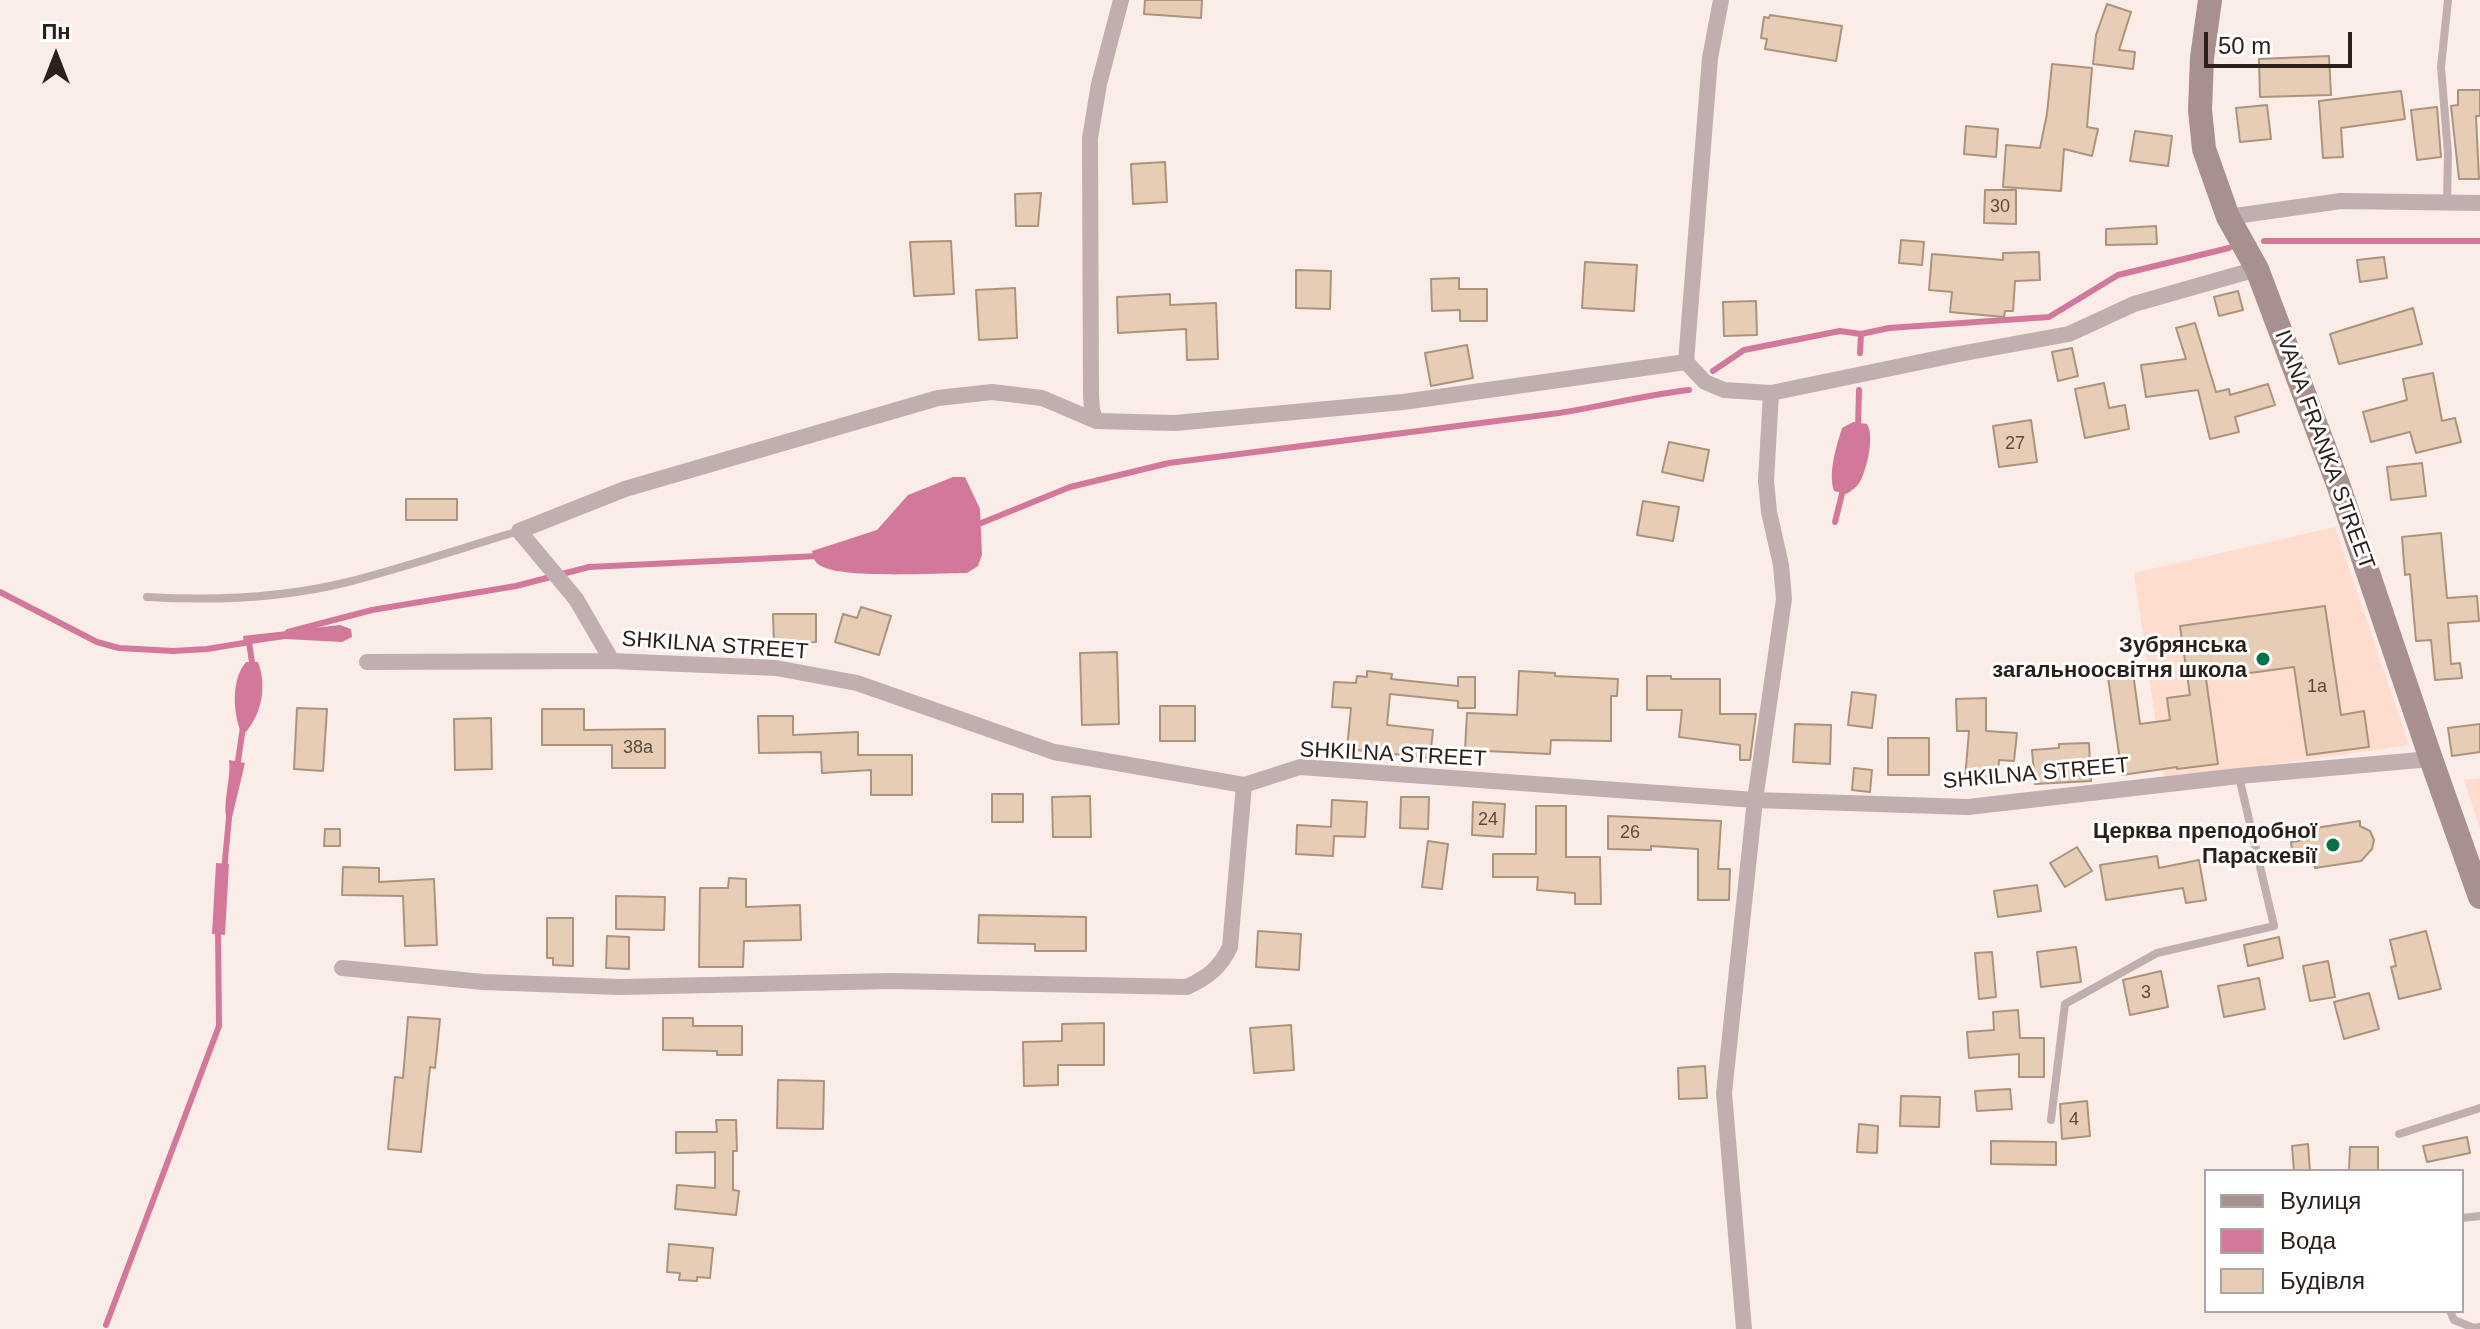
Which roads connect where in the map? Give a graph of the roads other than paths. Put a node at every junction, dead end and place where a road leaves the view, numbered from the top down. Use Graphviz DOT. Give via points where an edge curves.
graph roads {
  1 [pos="1121,0"];
  2 [pos="1721,0"];
  3 [pos="2210,0"];
  4 [pos="2448,0"];
  5 [pos="2447,202"];
  6 [pos="2480,203"];
  7 [pos="2228,217"];
  8 [pos="2257,269"];
  9 [pos="1686,362"];
  10 [pos="1771,393"];
  11 [pos="1096,421"];
  12 [pos="519,531"];
  13 [pos="147,597"];
  14 [pos="612,661"];
  15 [pos="367,662"];
  16 [pos="2431,759"];
  17 [pos="2239,776"];
  18 [pos="1244,785"];
  19 [pos="1755,800"];
  20 [pos="2480,897"];
  21 [pos="342,968"];
  22 [pos="2480,1108"];
  23 [pos="2051,1120"];
  24 [pos="2399,1134"];
  25 [pos="2451,1313"];
  26 [pos="2480,1327"];
  27 [pos="1744,1329"];
  1 -- 11 [label="street" via="1090,138 1091,395"];
  2 -- 9 [label="street" via="1710,58"];
  3 -- 7 [label="main road, IVANA FRANKA STREET" via="2200,110 2204,149"];
  4 -- 5 [label="lane" via="2441,67"];
  5 -- 6 [label="street"];
  5 -- 7 [label="street" via="2341,201"];
  7 -- 8 [label="main road, IVANA FRANKA STREET"];
  8 -- 10 [label="street" via="2134,304 2069,334"];
  8 -- 16 [label="main road, IVANA FRANKA STREET" via="2356,532"];
  9 -- 10 [label="street" via="1705,382 1724,390"];
  9 -- 11 [label="street" via="1403,402 1175,423"];
  10 -- 19 [label="street" via="1766,481 1784,599"];
  11 -- 12 [label="street" via="1042,398 992,392 938,398 625,489"];
  12 -- 13 [label="lane" via="346,582 258,596"];
  12 -- 14 [label="street" via="576,599"];
  14 -- 15 [label="street, SHKILNA STREET"];
  14 -- 18 [label="street, SHKILNA STREET" via="776,668 857,683 1054,752"];
  16 -- 17 [label="street, SHKILNA STREET"];
  16 -- 20 [label="main road, IVANA FRANKA STREET"];
  17 -- 19 [label="street, SHKILNA STREET" via="1968,807"];
  17 -- 23 [label="lane" via="2274,926 2157,953 2065,1004"];
  18 -- 19 [label="street, SHKILNA STREET" via="1300,767"];
  18 -- 21 [label="street" via="1230,947 1215,970 1187,987 891,981 620,987 483,982"];
  19 -- 27 [label="street" via="1724,1093"];
  22 -- 24 [label="lane"];
  25 -- 26 [label="lane" via="2454,1320"];
}
